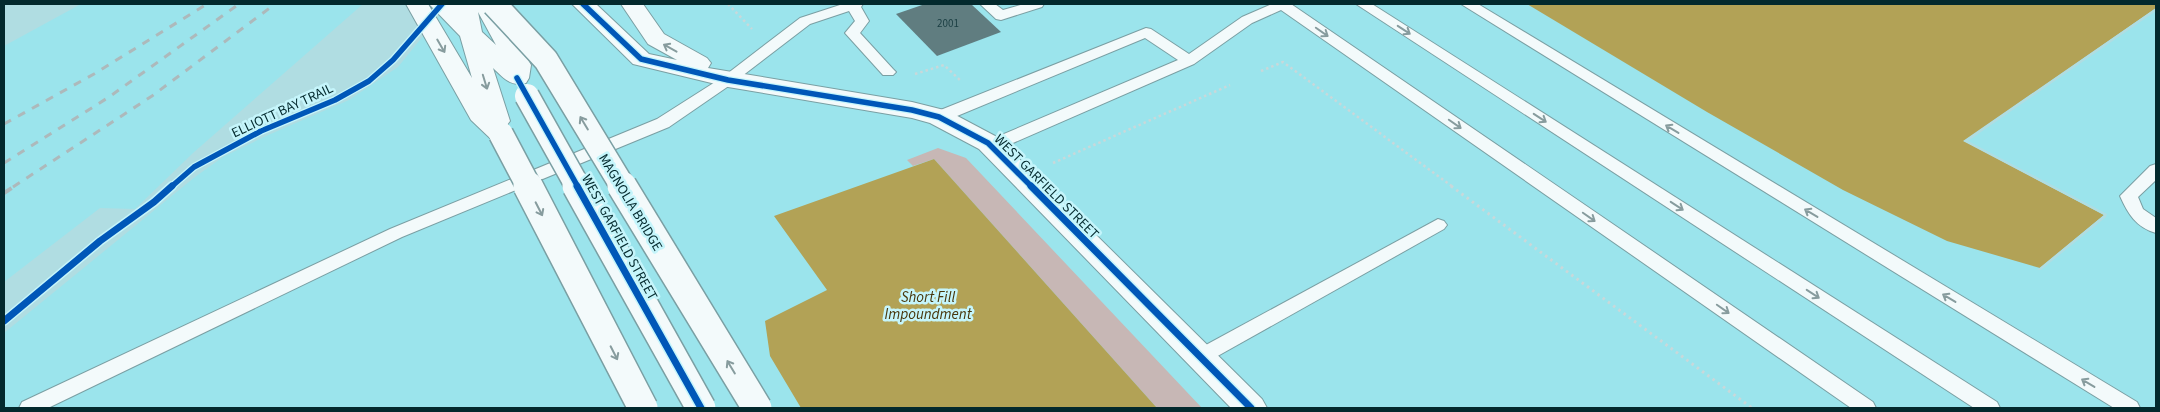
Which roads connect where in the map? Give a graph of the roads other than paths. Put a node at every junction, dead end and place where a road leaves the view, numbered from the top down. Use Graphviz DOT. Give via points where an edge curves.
graph roads {
  1 [pos="417,4"];
  2 [pos="440,4"];
  3 [pos="465,4"];
  4 [pos="485,4"];
  5 [pos="494,4"];
  6 [pos="583,4"];
  7 [pos="632,4"];
  8 [pos="854,4"];
  9 [pos="987,4"];
  10 [pos="1037,4"];
  11 [pos="1282,4"];
  12 [pos="1363,4"];
  13 [pos="1468,4"];
  14 [pos="472,36"];
  15 [pos="1189,61"];
  16 [pos="888,72"];
  17 [pos="517,78"];
  18 [pos="728,80"];
  19 [pos="939,117"];
  20 [pos="501,134"];
  21 [pos="991,146"];
  22 [pos="2156,170"];
  23 [pos="1438,225"];
  24 [pos="2156,227"];
  25 [pos="1200,357"];
  26 [pos="29,408"];
  27 [pos="643,408"];
  28 [pos="701,408"];
  29 [pos="757,408"];
  30 [pos="1251,408"];
  31 [pos="1866,408"];
  32 [pos="1990,408"];
  33 [pos="2130,408"];
  1 -- 20 [label="main road, one-way" via="480,114"];
  2 -- 14 [label="main road"];
  3 -- 14 [label="main road"];
  4 -- 17 [label="main road" via="519,65"];
  29 -- 5 [label="main road, MAGNOLIA BRIDGE, one-way, bridge" via="546,60"];
  6 -- 18 [label="main road, WEST GARFIELD STREET" via="641,59"];
  18 -- 7 [label="main road, WEST GARFIELD STREET, one-way" via="656,40"];
  8 -- 16 [label="lane" via="862,21 852,33"];
  8 -- 18 [label="lane" via="805,21"];
  9 -- 10 [label="lane" via="1001,16"];
  11 -- 15 [label="lane" via="1247,20"];
  11 -- 31 [label="lane, one-way"];
  12 -- 32 [label="lane, one-way"];
  33 -- 13 [label="lane, one-way"];
  14 -- 17 [label="main road"];
  14 -- 20 [label="main road, one-way"];
  15 -- 19 [label="lane" via="1146,32"];
  15 -- 21 [label="lane"];
  17 -- 28 [label="main road, WEST GARFIELD STREET, bridge"];
  18 -- 19 [label="main road, WEST GARFIELD STREET"];
  18 -- 26 [label="lane" via="663,122 396,233"];
  19 -- 21 [label="main road, WEST GARFIELD STREET"];
  20 -- 27 [label="main road, one-way, bridge"];
  21 -- 25 [label="main road, WEST GARFIELD STREET"];
  22 -- 24 [label="lane" via="2129,196 2136,213"];
  23 -- 25 [label="lane"];
  25 -- 30 [label="main road, WEST GARFIELD STREET"];
}
